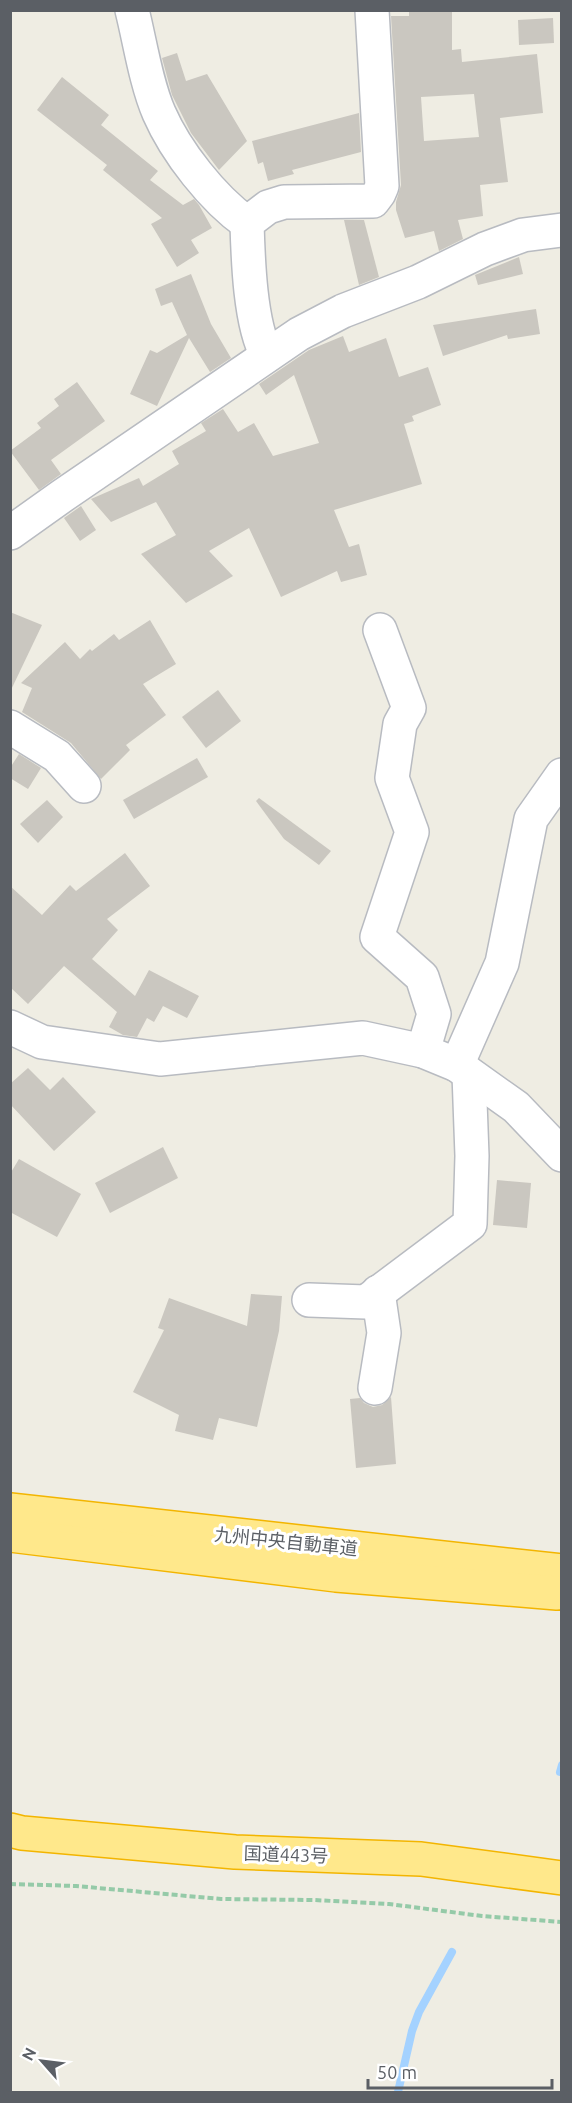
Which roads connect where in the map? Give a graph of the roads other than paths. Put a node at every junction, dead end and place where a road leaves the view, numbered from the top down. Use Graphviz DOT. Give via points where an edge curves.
graph roads {
  1 [pos="132,10"];
  2 [pos="372,10"];
  3 [pos="247,224"];
  4 [pos="561,230"];
  5 [pos="267,355"];
  6 [pos="10,533"];
  7 [pos="380,630"];
  8 [pos="10,727"];
  9 [pos="561,775"];
  10 [pos="84,786"];
  11 [pos="10,1027"];
  12 [pos="423,1051"];
  13 [pos="463,1069"];
  14 [pos="561,1155"];
  15 [pos="378,1292"];
  16 [pos="309,1300"];
  17 [pos="375,1388"];
  18 [pos="10,1510"];
  19 [pos="10,1535"];
  20 [pos="561,1553"];
  21 [pos="338,1561"];
  22 [pos="561,1571"];
  23 [pos="561,1594"];
  24 [pos="561,1607"];
  25 [pos="10,1830"];
  26 [pos="561,1878"];
  1 -- 3 [label="street" via="159,112 204,182"];
  2 -- 3 [label="street" via="382,169 379,193 373,201 284,202 268,207"];
  3 -- 5 [label="street" via="255,322"];
  4 -- 5 [label="street" via="523,235 485,249 418,282 343,311"];
  5 -- 6 [label="street"];
  7 -- 12 [label="street" via="408,708 400,724 392,778 412,832 377,937 422,977 434,1014"];
  8 -- 10 [label="street" via="57,756"];
  9 -- 13 [label="street" via="531,819 501,963"];
  11 -- 12 [label="street" via="42,1042 160,1059 363,1038"];
  12 -- 13 [label="street"];
  13 -- 14 [label="street" via="516,1107"];
  13 -- 15 [label="street" via="472,1156 470,1224"];
  15 -- 16 [label="street" via="366,1302"];
  15 -- 17 [label="street" via="384,1333"];
  18 -- 21 [label="highway, 九州中央自動車道"];
  19 -- 21 [label="highway, 九州中央自動車道"];
  20 -- 21 [label="highway" via="436,1548"];
  21 -- 22 [label="highway, 九州中央自動車道"];
  21 -- 23 [label="highway, 九州中央自動車道"];
  21 -- 24 [label="highway" via="436,1594"];
  25 -- 26 [label="highway, 国道443号" via="235,1852 421,1860"];
}
